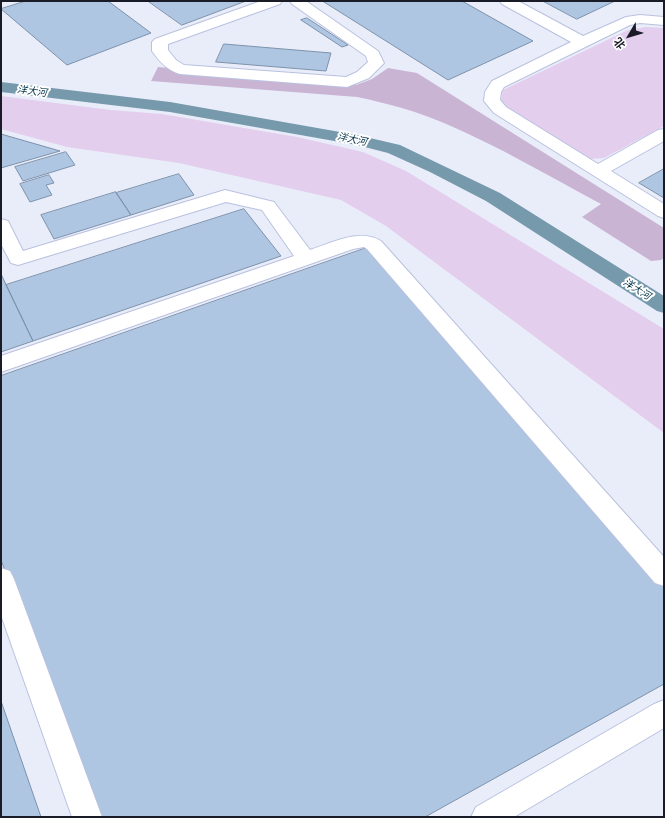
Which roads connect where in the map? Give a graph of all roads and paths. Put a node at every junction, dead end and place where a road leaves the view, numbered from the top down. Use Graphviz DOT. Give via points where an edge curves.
graph roads {
  1 [pos="275,1"];
  2 [pos="297,1"];
  3 [pos="507,1"];
  4 [pos="664,21"];
  5 [pos="582,42"];
  6 [pos="664,134"];
  7 [pos="598,171"];
  8 [pos="664,212"];
  9 [pos="1,225"];
  10 [pos="306,259"];
  11 [pos="1,364"];
  12 [pos="664,575"];
  13 [pos="1,579"];
  14 [pos="664,713"];
  15 [pos="514,810"];
  16 [pos="87,817"];
  17 [pos="486,817"];
  1 -- 2 [label="lane" via="160,42 160,51 171,64 180,69 347,82 368,73 376,63 373,54"];
  3 -- 5 [label="lane"];
  4 -- 5 [label="lane" via="626,21"];
  5 -- 7 [label="lane" via="498,84 493,92 492,101 500,110"];
  6 -- 7 [label="lane"];
  7 -- 8 [label="lane"];
  9 -- 10 [label="lane" via="18,259 225,196 268,206"];
  10 -- 11 [label="lane"];
  10 -- 12 [label="lane" via="357,242 367,241 374,245"];
  13 -- 16 [label="lane"];
  14 -- 15 [label="lane"];
  15 -- 17 [label="lane"];
}
